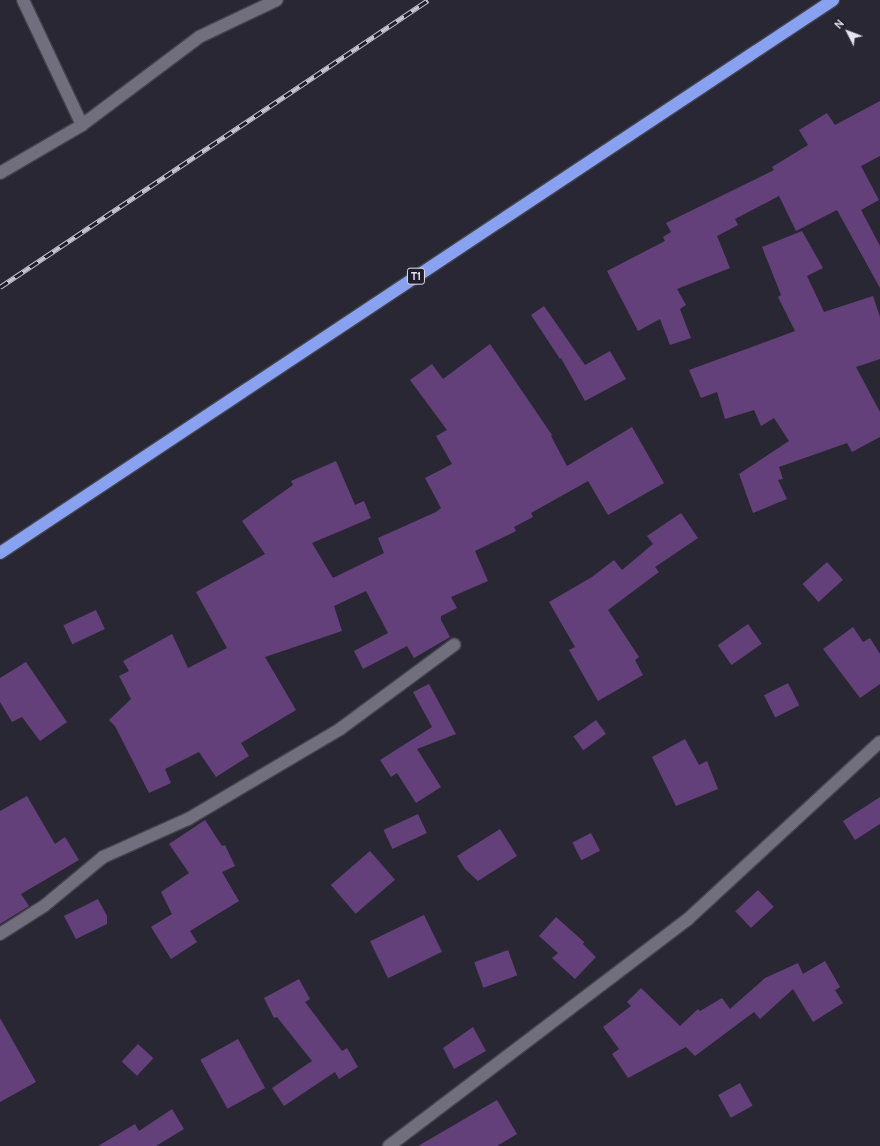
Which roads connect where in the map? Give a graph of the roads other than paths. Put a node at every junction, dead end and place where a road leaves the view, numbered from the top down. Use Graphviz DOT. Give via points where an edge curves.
graph roads {
  1 [pos="23,0"];
  2 [pos="277,0"];
  3 [pos="833,0"];
  4 [pos="82,125"];
  5 [pos="0,173"];
  6 [pos="0,553"];
  7 [pos="454,645"];
  8 [pos="880,742"];
  9 [pos="0,934"];
  10 [pos="389,1146"];
  1 -- 4 [label="street"];
  2 -- 4 [label="street" via="199,38"];
  3 -- 6 [label="highway, T1"];
  4 -- 5 [label="street"];
  7 -- 9 [label="street" via="340,729 188,819 103,857 44,906"];
  8 -- 10 [label="street" via="688,919"];
}
